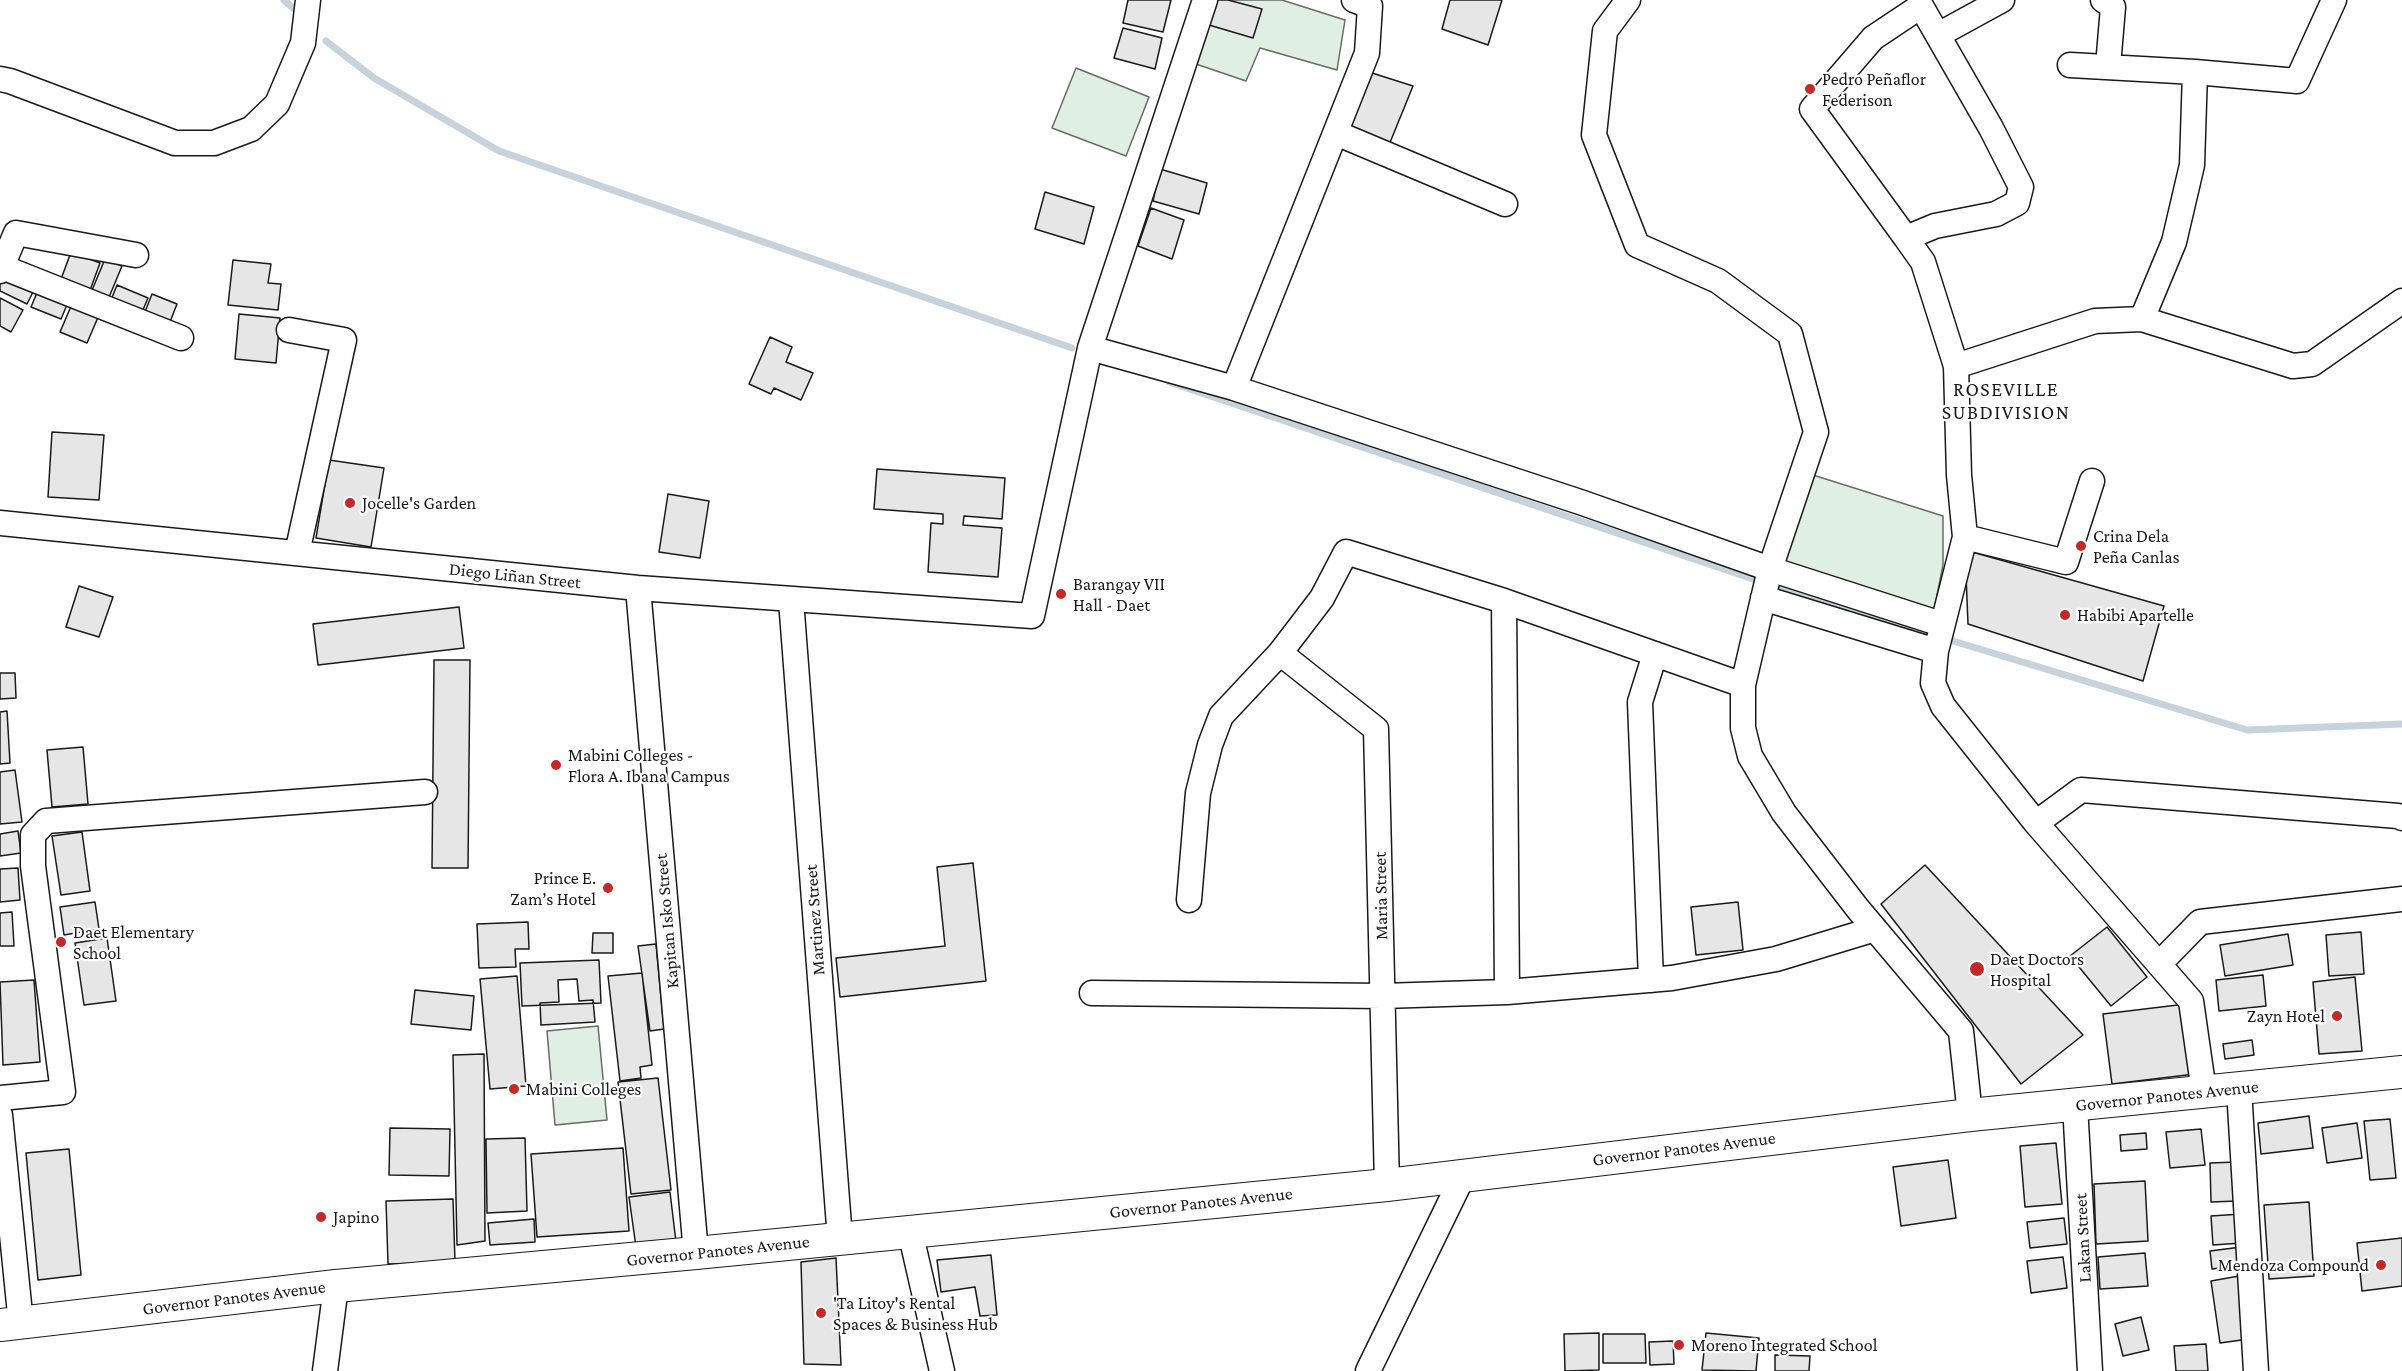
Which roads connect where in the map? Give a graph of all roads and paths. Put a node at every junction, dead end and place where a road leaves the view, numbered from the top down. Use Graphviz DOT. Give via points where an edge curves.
graph roads {
  1 [pos="308,0"];
  2 [pos="1205,0"];
  3 [pos="1354,0"];
  4 [pos="1628,0"];
  5 [pos="2002,0"];
  6 [pos="2103,0"];
  7 [pos="2334,0"];
  8 [pos="1921,3"];
  9 [pos="1938,35"];
  10 [pos="2070,65"];
  11 [pos="2108,66"];
  12 [pos="2195,72"];
  13 [pos="0,79"];
  14 [pos="1336,133"];
  15 [pos="1505,204"];
  16 [pos="1906,238"];
  17 [pos="136,255"];
  18 [pos="1,269"];
  19 [pos="2402,301"];
  20 [pos="2142,319"];
  21 [pos="289,330"];
  22 [pos="181,338"];
  23 [pos="1090,348"];
  24 [pos="1956,366"];
  25 [pos="1234,388"];
  26 [pos="2092,482"];
  27 [pos="0,523"];
  28 [pos="1965,537"];
  29 [pos="297,553"];
  30 [pos="1770,569"];
  31 [pos="638,588"];
  32 [pos="1763,598"];
  33 [pos="791,600"];
  34 [pos="1504,601"];
  35 [pos="1941,624"];
  36 [pos="1936,651"];
  37 [pos="1280,653"];
  38 [pos="1655,654"];
  39 [pos="1743,684"];
  40 [pos="425,792"];
  41 [pos="2402,818"];
  42 [pos="2036,822"];
  43 [pos="2402,899"];
  44 [pos="1189,900"];
  45 [pos="1875,929"];
  46 [pos="2160,963"];
  47 [pos="1651,980"];
  48 [pos="1508,992"];
  49 [pos="1092,993"];
  50 [pos="1383,996"];
  51 [pos="2402,1072"];
  52 [pos="2239,1089"];
  53 [pos="2204,1092"];
  54 [pos="0,1098"];
  55 [pos="2075,1105"];
  56 [pos="0,1115"];
  57 [pos="1970,1115"];
  58 [pos="1463,1176"];
  59 [pos="1387,1185"];
  60 [pos="910,1231"];
  61 [pos="840,1239"];
  62 [pos="696,1253"];
  63 [pos="336,1286"];
  64 [pos="10,1324"];
  65 [pos="325,1371"];
  66 [pos="942,1371"];
  67 [pos="1368,1371"];
  68 [pos="2090,1371"];
  69 [pos="2256,1371"];
  1 -- 13 [label="street" via="303,43 277,104 251,129 214,143 176,143"];
  2 -- 23 [label="street"];
  3 -- 14 [label="street" via="1370,6 1367,53"];
  4 -- 30 [label="street" via="1605,31 1594,135 1637,245 1718,281 1790,334 1816,432"];
  5 -- 9 [label="street"];
  6 -- 11 [label="street" via="2113,7"];
  7 -- 12 [label="street" via="2297,81"];
  8 -- 9 [label="street"];
  8 -- 16 [label="street" via="1874,38 1812,108"];
  9 -- 16 [label="street" via="2020,187 2017,203 1996,214 1935,226"];
  10 -- 11 [label="street"];
  11 -- 12 [label="street"];
  12 -- 20 [label="street" via="2192,165 2174,242"];
  14 -- 15 [label="street"];
  14 -- 25 [label="street"];
  16 -- 24 [label="street" via="1923,262"];
  17 -- 18 [label="street" via="16,233"];
  18 -- 22 [label="street"];
  19 -- 20 [label="street" via="2312,364 2293,366"];
  20 -- 24 [label="street" via="2095,321"];
  21 -- 29 [label="street" via="344,340"];
  23 -- 25 [label="street"];
  23 -- 33 [label="street, Diego Liñan Street" via="1032,616"];
  24 -- 28 [label="street"];
  25 -- 30 [label="street"];
  26 -- 28 [label="street" via="2066,562"];
  27 -- 29 [label="street, Diego Liñan Street"];
  28 -- 35 [label="street"];
  29 -- 31 [label="street, Diego Liñan Street"];
  30 -- 32 [label="street"];
  30 -- 35 [label="street"];
  31 -- 33 [label="street, Diego Liñan Street"];
  31 -- 62 [label="street, Kapitan Isko Street"];
  32 -- 36 [label="street"];
  32 -- 39 [label="street"];
  33 -- 61 [label="street, Martinez Street"];
  34 -- 37 [label="street" via="1346,552 1322,598"];
  34 -- 38 [label="street"];
  34 -- 48 [label="street"];
  35 -- 36 [label="street"];
  36 -- 42 [label="street" via="1933,684 1943,706"];
  37 -- 44 [label="street" via="1221,716 1210,745 1198,793"];
  37 -- 50 [label="street, Maria Street" via="1376,729"];
  38 -- 39 [label="street"];
  38 -- 47 [label="street" via="1640,702"];
  39 -- 45 [label="street" via="1743,728 1750,756 1764,782"];
  40 -- 54 [label="street" via="46,821 33,835 33,866 63,1092"];
  41 -- 42 [label="street" via="2081,790"];
  42 -- 46 [label="street"];
  43 -- 46 [label="street" via="2200,922"];
  45 -- 47 [label="street" via="1776,959"];
  45 -- 57 [label="street" via="1961,1030"];
  46 -- 53 [label="street" via="2191,1001"];
  47 -- 48 [label="street"];
  48 -- 50 [label="street"];
  49 -- 50 [label="street"];
  50 -- 59 [label="street, Maria Street"];
  51 -- 52 [label="main road, Governor Panotes Avenue"];
  52 -- 53 [label="main road, Governor Panotes Avenue"];
  52 -- 69 [label="street"];
  53 -- 55 [label="main road, Governor Panotes Avenue"];
  55 -- 57 [label="main road, Governor Panotes Avenue"];
  55 -- 68 [label="street, Lakan Street"];
  56 -- 64 [label="street"];
  57 -- 58 [label="main road, Governor Panotes Avenue"];
  58 -- 59 [label="main road, Governor Panotes Avenue"];
  58 -- 67 [label="street"];
  59 -- 60 [label="main road, Governor Panotes Avenue"];
  60 -- 61 [label="main road, Governor Panotes Avenue"];
  60 -- 66 [label="street"];
  61 -- 62 [label="main road, Governor Panotes Avenue"];
  62 -- 63 [label="main road, Governor Panotes Avenue"];
  63 -- 64 [label="main road, Governor Panotes Avenue"];
  63 -- 65 [label="street"];
}
